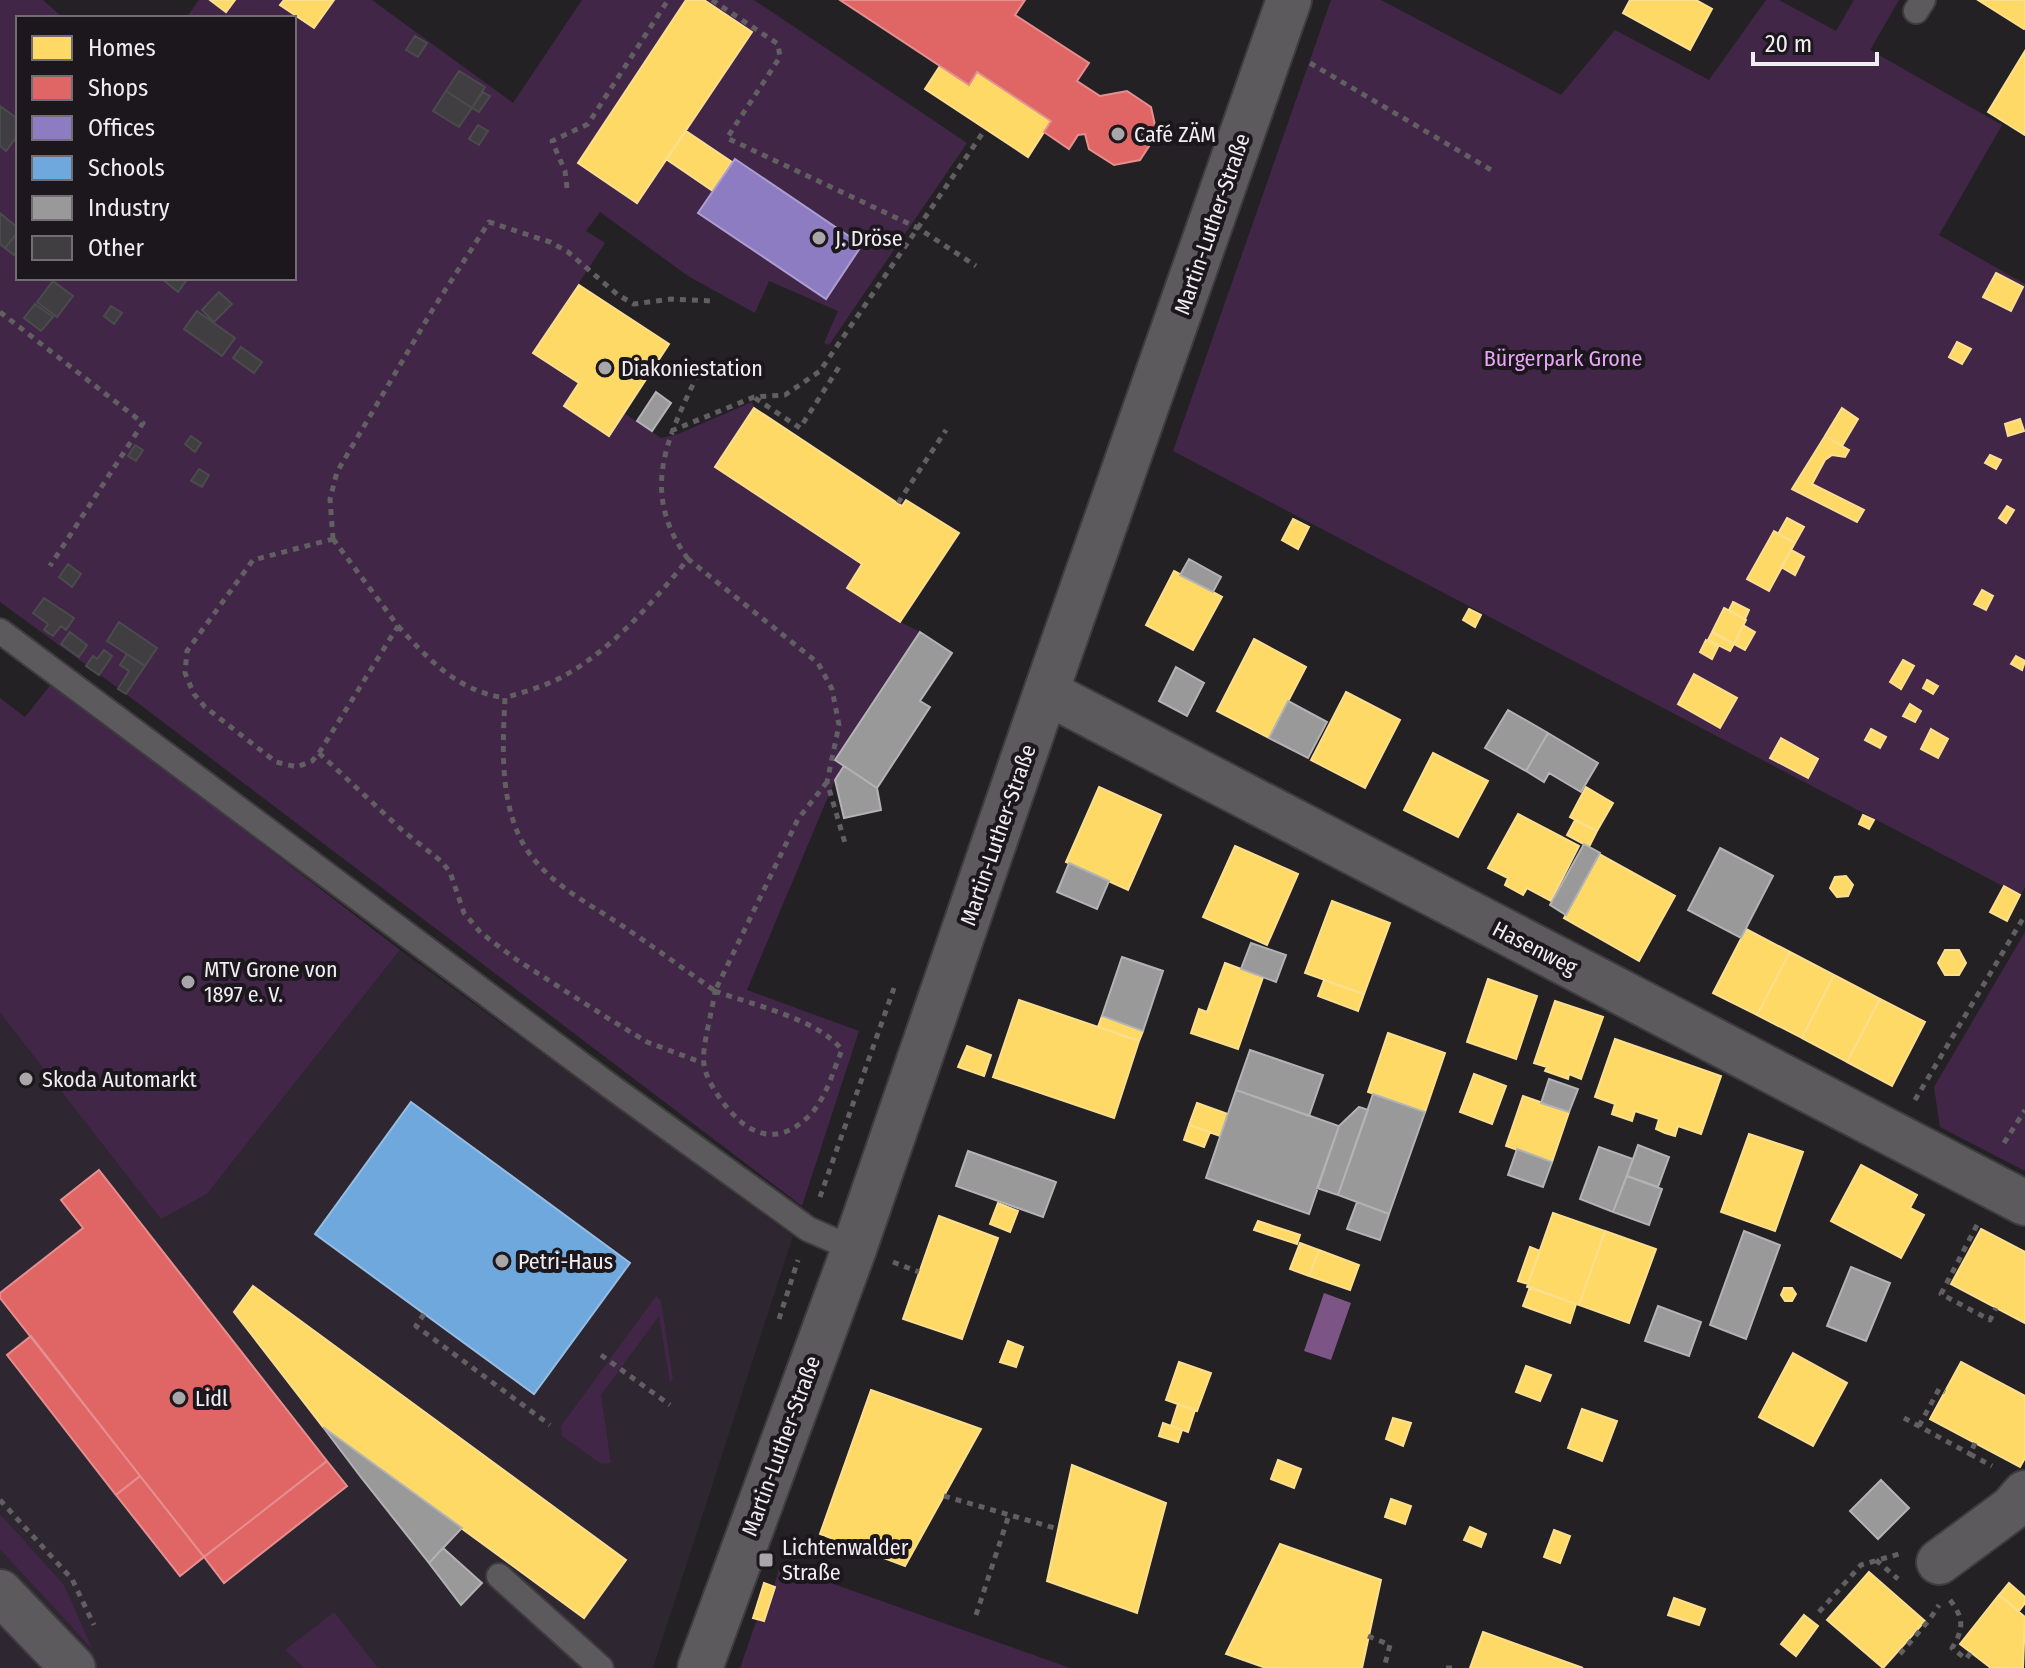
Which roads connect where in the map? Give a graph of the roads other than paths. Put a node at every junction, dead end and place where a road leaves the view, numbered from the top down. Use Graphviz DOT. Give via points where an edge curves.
graph roads {
  1 [pos="1289,0"];
  2 [pos="0,631"];
  3 [pos="1046,692"];
  4 [pos="2011,1196"];
  5 [pos="854,1249"];
  6 [pos="2025,1493"];
  7 [pos="499,1576"];
  8 [pos="1942,1578"];
  9 [pos="0,1592"];
  10 [pos="73,1668"];
  11 [pos="601,1668"];
  12 [pos="700,1668"];
  1 -- 3 [label="street, Martin-Luther-Straße"];
  2 -- 5 [label="lane" via="610,1086 808,1229"];
  3 -- 4 [label="street, Hasenweg"];
  3 -- 5 [label="street, Martin-Luther-Straße"];
  5 -- 12 [label="street, Martin-Luther-Straße"];
  6 -- 8 [label="street"];
  7 -- 11 [label="lane"];
  9 -- 10 [label="street"];
}
